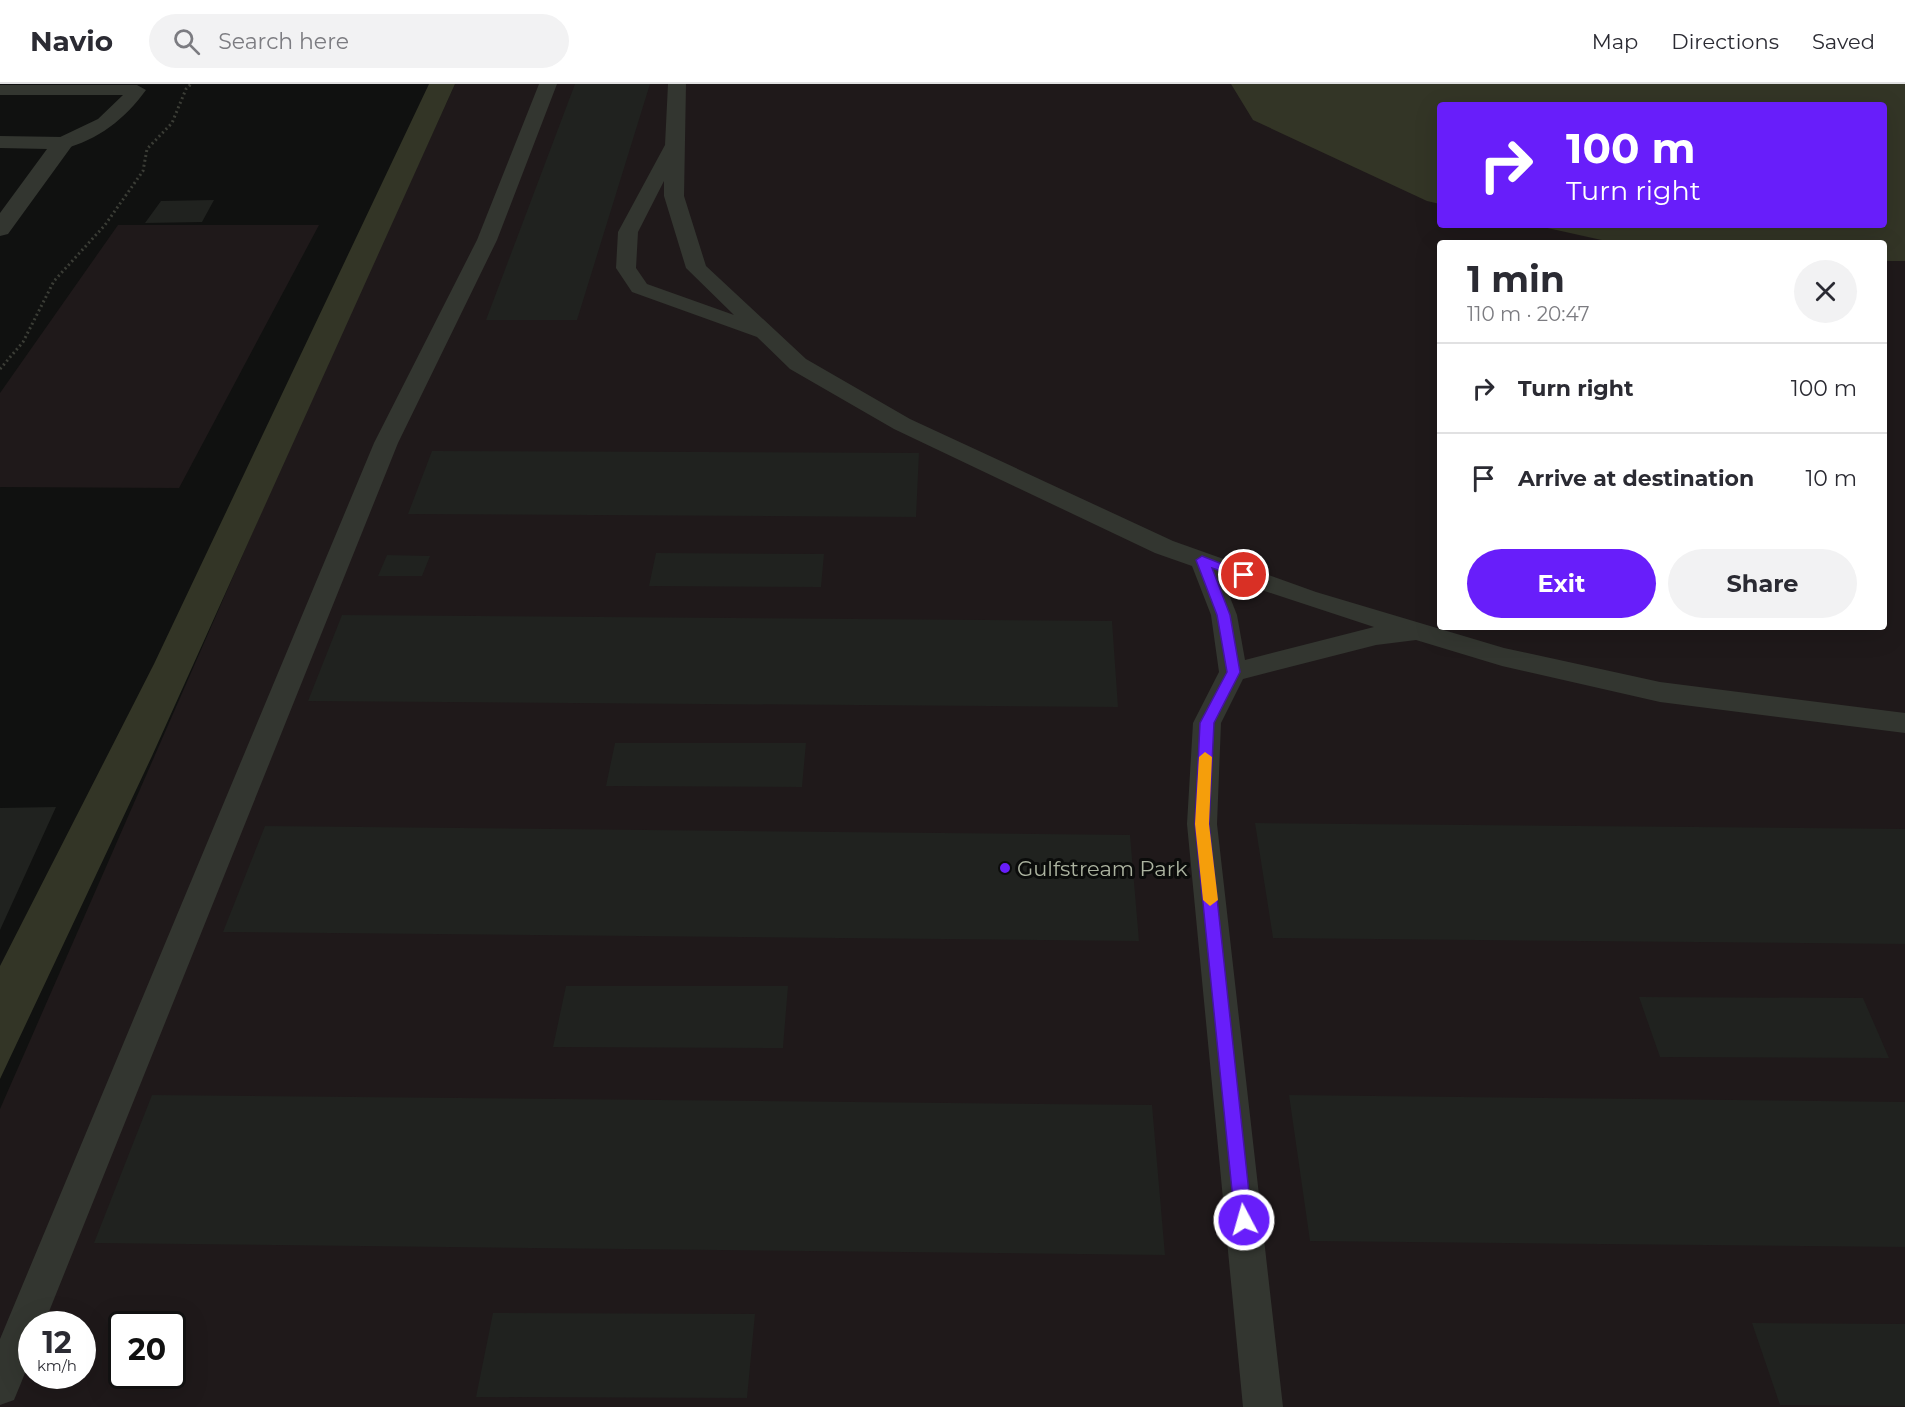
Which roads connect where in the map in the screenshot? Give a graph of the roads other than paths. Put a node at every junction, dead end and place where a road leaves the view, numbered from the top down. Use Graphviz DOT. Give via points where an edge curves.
graph roads {
  1 [pos="548,84"];
  2 [pos="677,84"];
  3 [pos="140,87"];
  4 [pos="0,90"];
  5 [pos="0,142"];
  6 [pos="63,142"];
  7 [pos="674,143"];
  8 [pos="0,229"];
  9 [pos="767,335"];
  10 [pos="1202,560"];
  11 [pos="1422,633"];
  12 [pos="1233,672"];
  13 [pos="1905,723"];
  14 [pos="0,1386"];
  15 [pos="1263,1407"];
  1 -- 14 [label="lane" via="487,240 386,442"];
  2 -- 7 [label="lane"];
  3 -- 4 [label="lane"];
  3 -- 6 [label="lane" via="114,118 94,132"];
  5 -- 6 [label="street"];
  6 -- 8 [label="street"];
  7 -- 9 [label="lane" via="674,196 696,268"];
  7 -- 9 [label="lane" via="628,232 626,268 639,288"];
  9 -- 10 [label="lane" via="798,364 902,424 1131,532"];
  10 -- 11 [label="lane" via="1306,598"];
  10 -- 12 [label="lane" via="1224,615"];
  11 -- 12 [label="lane" via="1376,636"];
  11 -- 13 [label="lane" via="1502,657 1660,692"];
  12 -- 15 [label="lane" via="1207,723 1202,824"];
}
